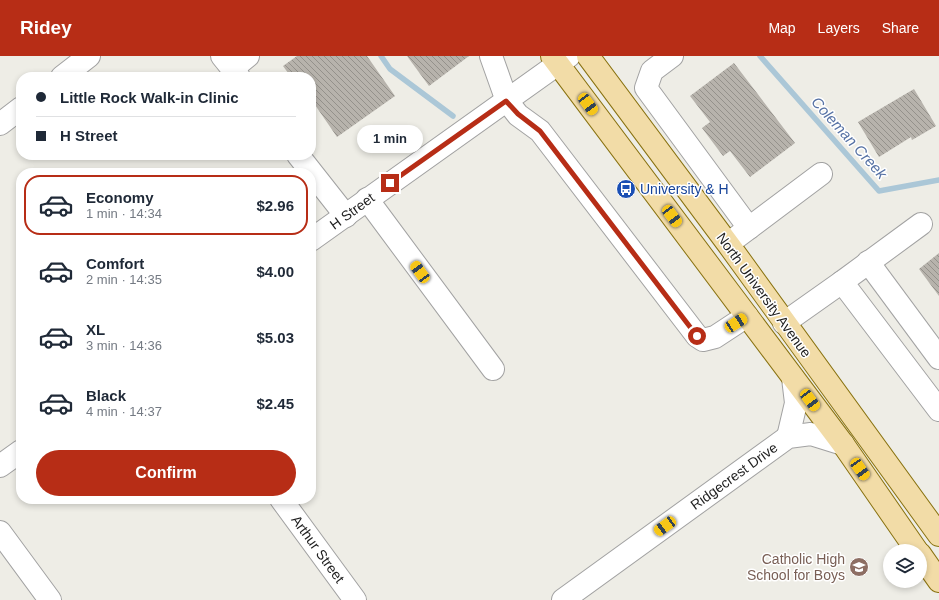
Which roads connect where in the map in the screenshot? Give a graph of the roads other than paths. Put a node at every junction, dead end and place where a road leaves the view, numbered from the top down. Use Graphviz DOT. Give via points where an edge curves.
graph roads {
  1 [pos="89,56"];
  2 [pos="491,56"];
  3 [pos="588,56"];
  4 [pos="672,56"];
  5 [pos="560,59"];
  6 [pos="68,72"];
  7 [pos="506,101"];
  8 [pos="16,112"];
  9 [pos="0,124"];
  10 [pos="302,160"];
  11 [pos="308,168"];
  12 [pos="821,174"];
  13 [pos="316,178"];
  14 [pos="367,199"];
  15 [pos="346,216"];
  16 [pos="921,224"];
  17 [pos="749,228"];
  18 [pos="316,237"];
  19 [pos="728,244"];
  20 [pos="868,262"];
  21 [pos="842,282"];
  22 [pos="747,316"];
  23 [pos="784,323"];
  24 [pos="939,358"];
  25 [pos="493,369"];
  26 [pos="794,378"];
  27 [pos="939,410"];
  28 [pos="788,437"];
  29 [pos="843,444"];
  30 [pos="16,455"];
  31 [pos="0,466"];
  32 [pos="285,504"];
  33 [pos="938,530"];
  34 [pos="0,532"];
  35 [pos="913,544"];
  36 [pos="927,564"];
  37 [pos="939,580"];
  38 [pos="50,600"];
  39 [pos="355,600"];
  40 [pos="563,600"];
  1 -- 6 [label="street"];
  2 -- 7 [label="street"];
  3 -- 19 [label="main road, North University Avenue"];
  4 -- 17 [label="street" via="652,71 646,88"];
  5 -- 7 [label="street, H Street"];
  5 -- 22 [label="main road, North University Avenue"];
  7 -- 14 [label="street, H Street"];
  7 -- 22 [label="street" via="540,131 697,336 703,340 715,337"];
  8 -- 9 [label="street"];
  10 -- 11 [label="street"];
  12 -- 17 [label="street"];
  13 -- 15 [label="street"];
  14 -- 15 [label="street, H Street"];
  14 -- 25 [label="street"];
  15 -- 18 [label="street, H Street"];
  16 -- 20 [label="street"];
  17 -- 19 [label="street"];
  19 -- 23 [label="main road, North University Avenue"];
  20 -- 21 [label="street"];
  20 -- 24 [label="street"];
  21 -- 23 [label="street"];
  21 -- 27 [label="street"];
  22 -- 26 [label="main road, North University Avenue"];
  23 -- 33 [label="main road, North University Avenue"];
  26 -- 28 [label="street, Ridgecrest Drive" via="796,403"];
  26 -- 29 [label="main road, North University Avenue"];
  28 -- 29 [label="street, Ridgecrest Drive" via="811,434"];
  28 -- 40 [label="street, Ridgecrest Drive"];
  29 -- 35 [label="main road, North University Avenue"];
  30 -- 31 [label="street"];
  32 -- 39 [label="street, Arthur Street"];
  34 -- 38 [label="street"];
  36 -- 37 [label="main road"];
}
